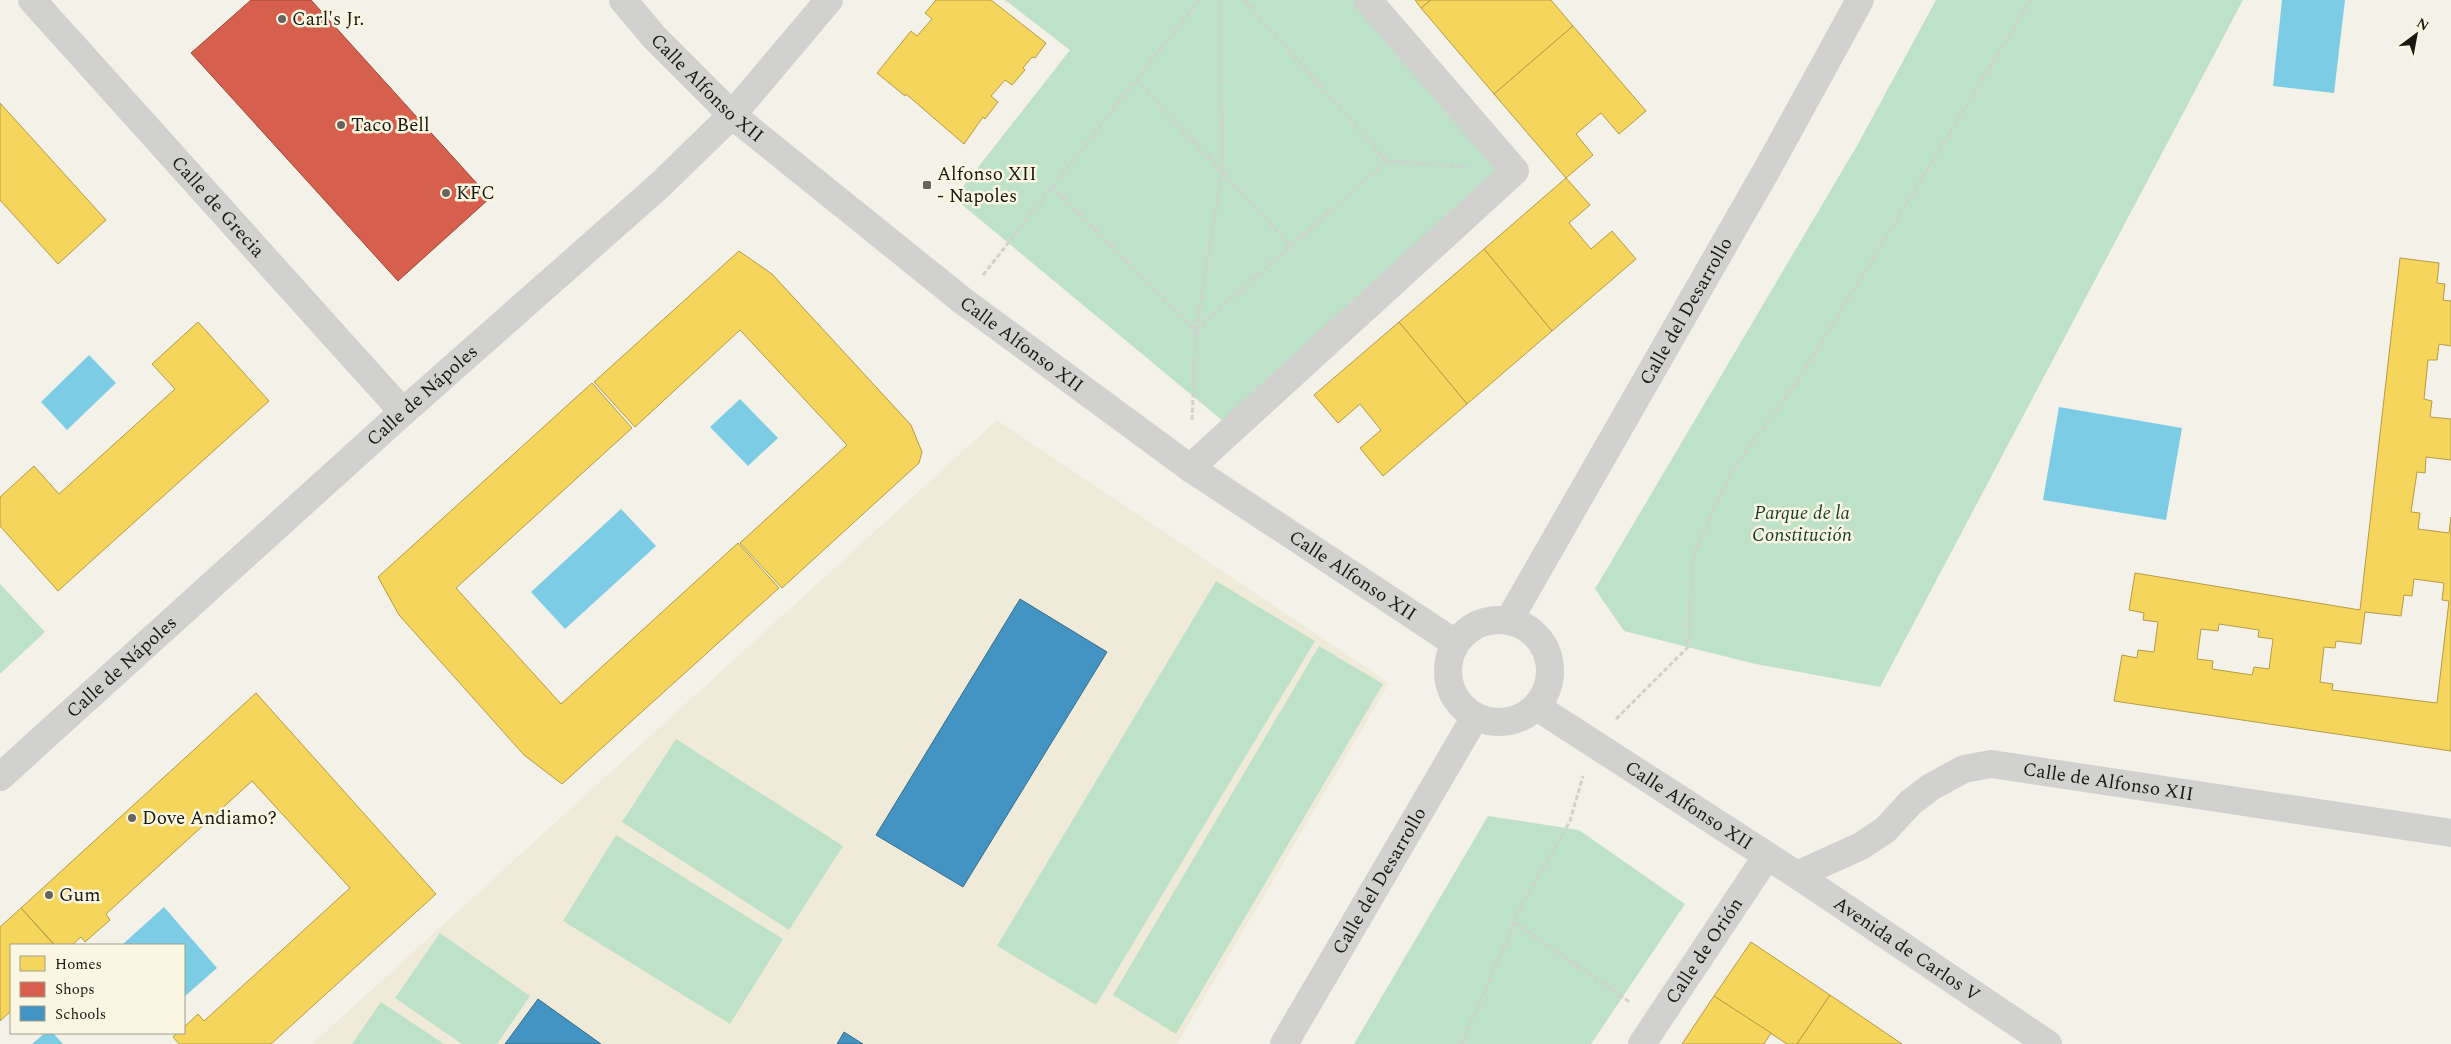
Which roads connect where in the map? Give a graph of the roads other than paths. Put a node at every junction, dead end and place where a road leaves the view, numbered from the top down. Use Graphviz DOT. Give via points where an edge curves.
graph roads {
  1 [pos="32,0"];
  2 [pos="623,0"];
  3 [pos="829,0"];
  4 [pos="1368,0"];
  5 [pos="1860,0"];
  6 [pos="732,115"];
  7 [pos="403,412"];
  8 [pos="1190,468"];
  9 [pos="1509,620"];
  10 [pos="1455,643"];
  11 [pos="1536,707"];
  12 [pos="1475,717"];
  13 [pos="0,777"];
  14 [pos="2451,833"];
  15 [pos="1767,856"];
  16 [pos="1797,875"];
  17 [pos="1284,1044"];
  18 [pos="1642,1044"];
  19 [pos="2048,1044"];
  1 -- 7 [label="street, Calle de Grecia"];
  2 -- 6 [label="street, Calle Alfonso XII" via="654,38"];
  3 -- 6 [label="street, Calle de Nápoles"];
  4 -- 8 [label="street" via="1515,171"];
  5 -- 9 [label="street, Calle del Desarrollo"];
  6 -- 7 [label="street, Calle de Nápoles" via="660,185"];
  6 -- 8 [label="street, Calle Alfonso XII" via="963,300"];
  7 -- 13 [label="street, Calle de Nápoles"];
  8 -- 10 [label="street, Calle Alfonso XII"];
  9 -- 10 [label="street" via="1479,623 1465,631"];
  9 -- 11 [label="street" via="1534,632 1549,656 1550,683"];
  10 -- 12 [label="street" via="1448,658 1447,675 1461,706"];
  11 -- 12 [label="street" via="1523,717 1507,722 1490,722"];
  11 -- 15 [label="street, Calle Alfonso XII"];
  12 -- 17 [label="street, Calle del Desarrollo"];
  14 -- 16 [label="street, Calle de Alfonso XII" via="1991,764 1964,769 1931,787 1911,802 1885,830 1861,846"];
  15 -- 16 [label="street, Avenida de Carlos V"];
  15 -- 18 [label="street, Calle de Orión"];
  16 -- 19 [label="street, Avenida de Carlos V"];
}
